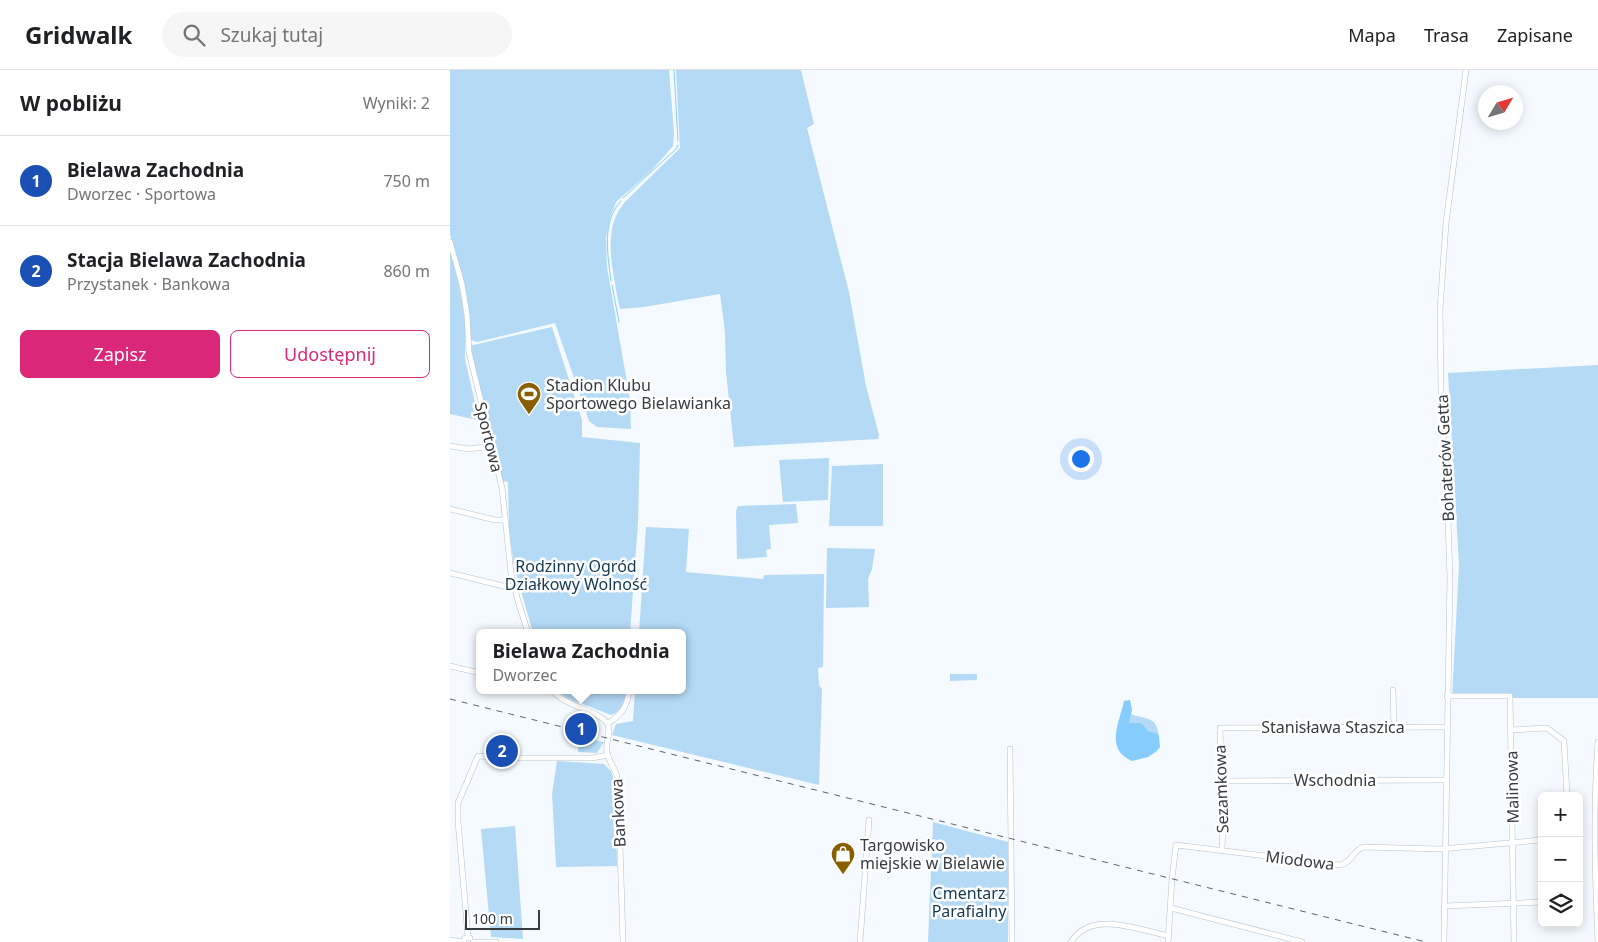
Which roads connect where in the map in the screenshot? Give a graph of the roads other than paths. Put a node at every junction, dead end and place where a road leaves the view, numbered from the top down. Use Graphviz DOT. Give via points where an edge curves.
graph roads {
  1 [pos="1466,70"];
  2 [pos="450,242"];
  3 [pos="450,446"];
  4 [pos="491,446"];
  5 [pos="450,509"];
  6 [pos="505,520"];
  7 [pos="450,573"];
  8 [pos="514,586"];
  9 [pos="527,629"];
  10 [pos="450,666"];
  11 [pos="476,672"];
  12 [pos="1393,690"];
  13 [pos="556,694"];
  14 [pos="629,694"];
  15 [pos="1447,696"];
  16 [pos="608,723"];
  17 [pos="1394,727"];
  18 [pos="1446,727"];
  19 [pos="1220,728"];
  20 [pos="1511,730"];
  21 [pos="1598,742"];
  22 [pos="1010,748"];
  23 [pos="608,755"];
  24 [pos="1446,780"];
  25 [pos="1223,781"];
  26 [pos="1567,792"];
  27 [pos="869,820"];
  28 [pos="1538,841"];
  29 [pos="1513,844"];
  30 [pos="1446,848"];
  31 [pos="1222,851"];
  32 [pos="1512,902"];
  33 [pos="1538,902"];
  34 [pos="1445,906"];
  35 [pos="1171,908"];
  36 [pos="468,937"];
  37 [pos="1168,939"];
  38 [pos="450,940"];
  39 [pos="463,942"];
  40 [pos="473,942"];
  41 [pos="496,942"];
  42 [pos="624,942"];
  43 [pos="860,942"];
  44 [pos="1012,942"];
  45 [pos="1071,942"];
  46 [pos="1302,942"];
  47 [pos="1444,942"];
  48 [pos="1514,942"];
  49 [pos="1598,942"];
  1 -- 15 [label="street, Bohaterów Getta" via="1446,223 1440,310 1440,391 1450,564"];
  2 -- 4 [label="street, Sportowa" via="463,290 469,352"];
  3 -- 4 [label="street" via="469,449"];
  4 -- 6 [label="street, Sportowa" via="502,488"];
  5 -- 6 [label="street"];
  6 -- 8 [label="street, Sportowa"];
  7 -- 8 [label="street"];
  8 -- 9 [label="street, Sportowa"];
  10 -- 11 [label="street"];
  12 -- 17 [label="street"];
  13 -- 16 [label="street"];
  14 -- 16 [label="street" via="622,711"];
  15 -- 18 [label="street, Bohaterów Getta"];
  15 -- 20 [label="street, Malinowa" via="1510,696"];
  16 -- 23 [label="street"];
  17 -- 18 [label="street, Stanisława Staszica"];
  17 -- 19 [label="street, Stanisława Staszica"];
  18 -- 24 [label="street, Bohaterów Getta"];
  19 -- 25 [label="street, Sezamkowa"];
  20 -- 26 [label="street" via="1547,728 1564,741"];
  20 -- 29 [label="street, Malinowa"];
  21 -- 49 [label="street" via="1594,868"];
  22 -- 44 [label="street"];
  23 -- 36 [label="street, Bankowa" via="592,758 478,756 458,803"];
  23 -- 42 [label="street, Bankowa" via="618,781"];
  24 -- 25 [label="street, Wschodnia"];
  24 -- 30 [label="street, Bohaterów Getta"];
  25 -- 31 [label="street, Sezamkowa"];
  27 -- 43 [label="street"];
  28 -- 29 [label="street"];
  29 -- 30 [label="street"];
  29 -- 32 [label="street, Malinowa"];
  30 -- 31 [label="street, Miodowa" via="1364,847 1340,866"];
  30 -- 34 [label="street, Bohaterów Getta"];
  31 -- 35 [label="street, Miodowa" via="1176,845"];
  32 -- 33 [label="street"];
  32 -- 34 [label="street"];
  32 -- 48 [label="street, Malinowa"];
  34 -- 47 [label="street, Bohaterów Getta"];
  35 -- 37 [label="street"];
  35 -- 46 [label="street"];
  36 -- 39 [label="street"];
  36 -- 40 [label="street"];
  37 -- 45 [label="street" via="1102,924 1085,928"];
  38 -- 39 [label="street"];
  40 -- 41 [label="street"];
}
